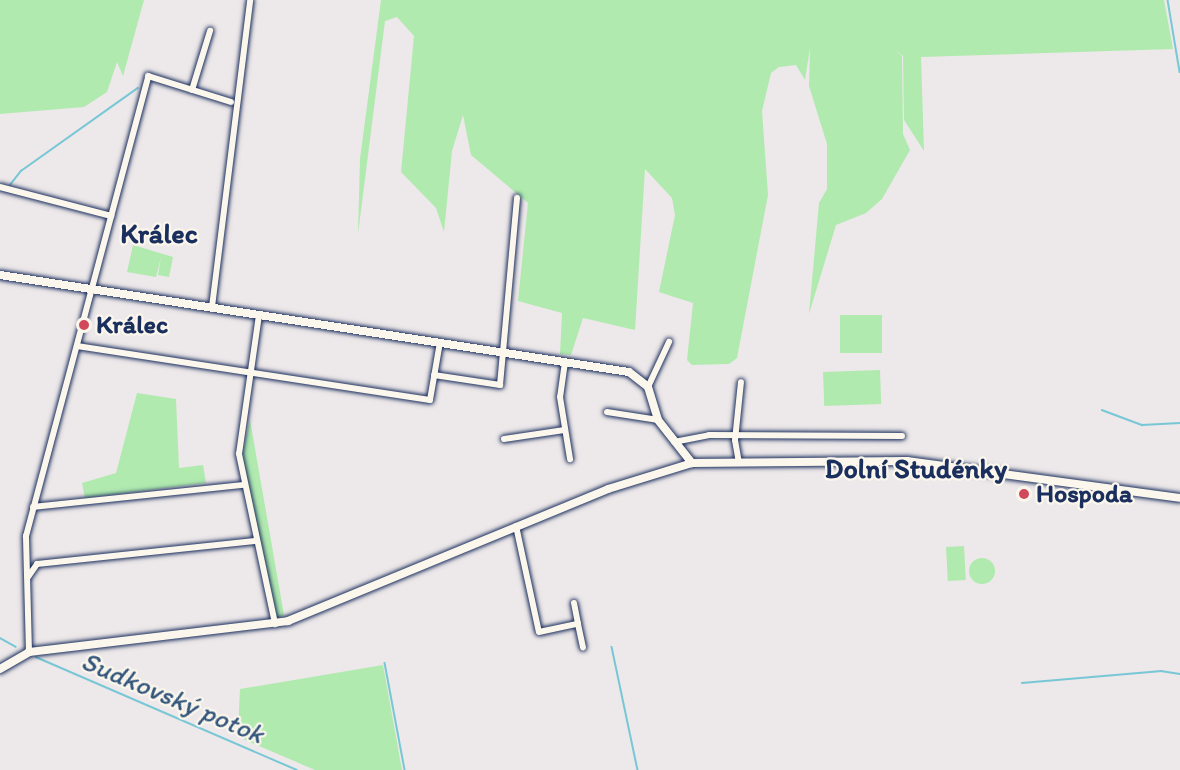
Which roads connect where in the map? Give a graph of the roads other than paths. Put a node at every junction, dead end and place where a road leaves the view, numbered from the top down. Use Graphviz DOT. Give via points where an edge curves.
graph roads {
  1 [pos="250,0"];
  2 [pos="210,31"];
  3 [pos="192,90"];
  4 [pos="231,102"];
  5 [pos="0,187"];
  6 [pos="517,198"];
  7 [pos="111,216"];
  8 [pos="0,275"];
  9 [pos="90,290"];
  10 [pos="212,307"];
  11 [pos="259,315"];
  12 [pos="440,342"];
  13 [pos="669,342"];
  14 [pos="77,346"];
  15 [pos="505,350"];
  16 [pos="565,362"];
  17 [pos="250,373"];
  18 [pos="435,375"];
  19 [pos="741,382"];
  20 [pos="648,387"];
  21 [pos="607,412"];
  22 [pos="658,420"];
  23 [pos="564,430"];
  24 [pos="736,435"];
  25 [pos="902,436"];
  26 [pos="504,439"];
  27 [pos="674,442"];
  28 [pos="570,459"];
  29 [pos="692,463"];
  30 [pos="739,463"];
  31 [pos="243,485"];
  32 [pos="1180,498"];
  33 [pos="33,507"];
  34 [pos="516,526"];
  35 [pos="255,541"];
  36 [pos="28,577"];
  37 [pos="574,603"];
  38 [pos="275,624"];
  39 [pos="578,624"];
  40 [pos="583,647"];
  41 [pos="29,652"];
  42 [pos="0,669"];
  1 -- 10 [label="street"];
  2 -- 3 [label="street"];
  3 -- 4 [label="street"];
  3 -- 7 [label="street" via="148,76"];
  5 -- 7 [label="street"];
  6 -- 15 [label="street"];
  7 -- 9 [label="street"];
  8 -- 9 [label="street"];
  9 -- 10 [label="street"];
  9 -- 14 [label="street"];
  10 -- 11 [label="street"];
  11 -- 12 [label="street"];
  11 -- 17 [label="street"];
  12 -- 15 [label="street"];
  12 -- 18 [label="street"];
  13 -- 20 [label="street"];
  14 -- 17 [label="street"];
  14 -- 33 [label="street"];
  15 -- 16 [label="street"];
  15 -- 18 [label="street" via="500,385"];
  16 -- 20 [label="street" via="629,372"];
  16 -- 23 [label="street" via="560,397"];
  17 -- 18 [label="street" via="430,400"];
  17 -- 31 [label="street" via="239,454"];
  19 -- 24 [label="street"];
  20 -- 22 [label="street"];
  21 -- 22 [label="street"];
  22 -- 27 [label="street"];
  23 -- 26 [label="street"];
  23 -- 28 [label="street"];
  24 -- 25 [label="street"];
  24 -- 27 [label="street"];
  24 -- 30 [label="street"];
  27 -- 29 [label="street"];
  29 -- 30 [label="street"];
  29 -- 34 [label="street"];
  30 -- 32 [label="street" via="907,461"];
  31 -- 33 [label="street"];
  31 -- 35 [label="street"];
  33 -- 36 [label="street" via="26,536"];
  34 -- 38 [label="street"];
  34 -- 39 [label="street" via="539,632"];
  35 -- 36 [label="street" via="37,564"];
  35 -- 38 [label="street"];
  36 -- 41 [label="street"];
  37 -- 39 [label="street"];
  38 -- 41 [label="street"];
  39 -- 40 [label="street"];
  41 -- 42 [label="street"];
}
